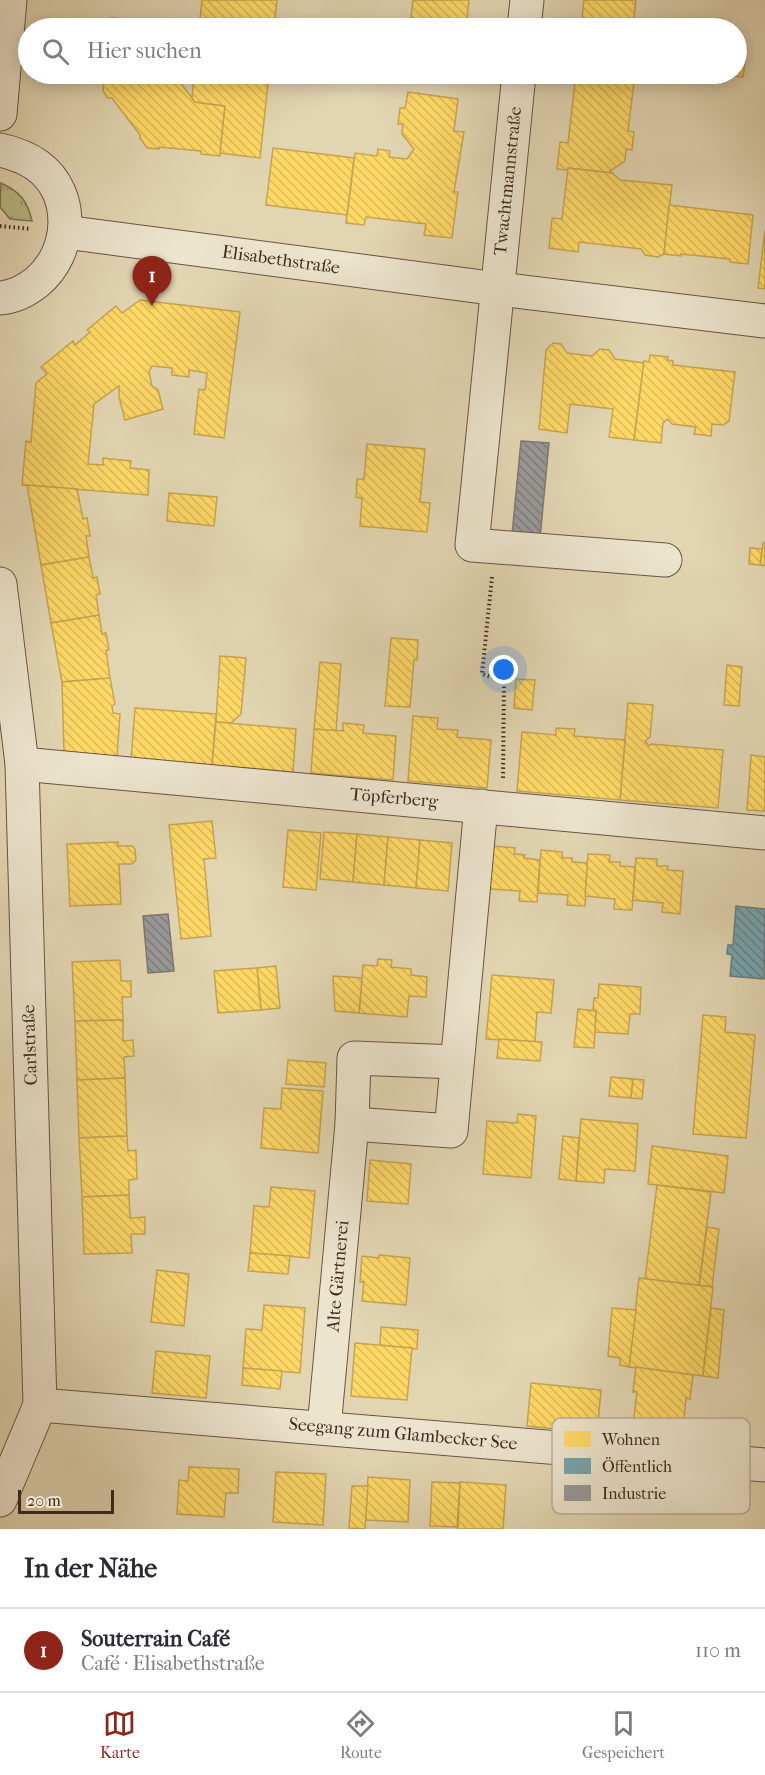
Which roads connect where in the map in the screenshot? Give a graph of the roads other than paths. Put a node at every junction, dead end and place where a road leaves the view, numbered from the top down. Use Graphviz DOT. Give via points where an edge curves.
graph roads {
  1 [pos="10,0"];
  2 [pos="527,0"];
  3 [pos="525,18"];
  4 [pos="518,84"];
  5 [pos="0,114"];
  6 [pos="0,150"];
  7 [pos="65,232"];
  8 [pos="498,289"];
  9 [pos="0,298"];
  10 [pos="765,321"];
  11 [pos="665,560"];
  12 [pos="0,584"];
  13 [pos="22,764"];
  14 [pos="481,806"];
  15 [pos="765,833"];
  16 [pos="456,1062"];
  17 [pos="352,1124"];
  18 [pos="40,1405"];
  19 [pos="324,1428"];
  20 [pos="552,1447"];
  21 [pos="750,1464"];
  22 [pos="765,1465"];
  23 [pos="0,1500"];
  1 -- 5 [label="street"];
  2 -- 3 [label="street"];
  4 -- 8 [label="street, Twachtmannstraße"];
  6 -- 7 [label="street" via="20,155 40,167 55,185 64,207"];
  7 -- 8 [label="street, Elisabethstraße"];
  7 -- 9 [label="street" via="60,254 47,274 28,289"];
  8 -- 10 [label="street, Elisabethstraße"];
  8 -- 11 [label="street" via="483,546"];
  12 -- 13 [label="street, Carlstraße"];
  13 -- 14 [label="street, Töpferberg"];
  13 -- 18 [label="street, Carlstraße"];
  14 -- 15 [label="street, Töpferberg"];
  14 -- 16 [label="street"];
  16 -- 17 [label="street, Alte Gärtnerei" via="354,1058"];
  16 -- 17 [label="street" via="451,1131"];
  17 -- 19 [label="street, Alte Gärtnerei"];
  18 -- 19 [label="street, Seegang zum Glambecker See"];
  18 -- 23 [label="street, Carlstraße"];
  19 -- 20 [label="street, Seegang zum Glambecker See"];
  21 -- 22 [label="street, Seegang zum Glambecker See"];
}
